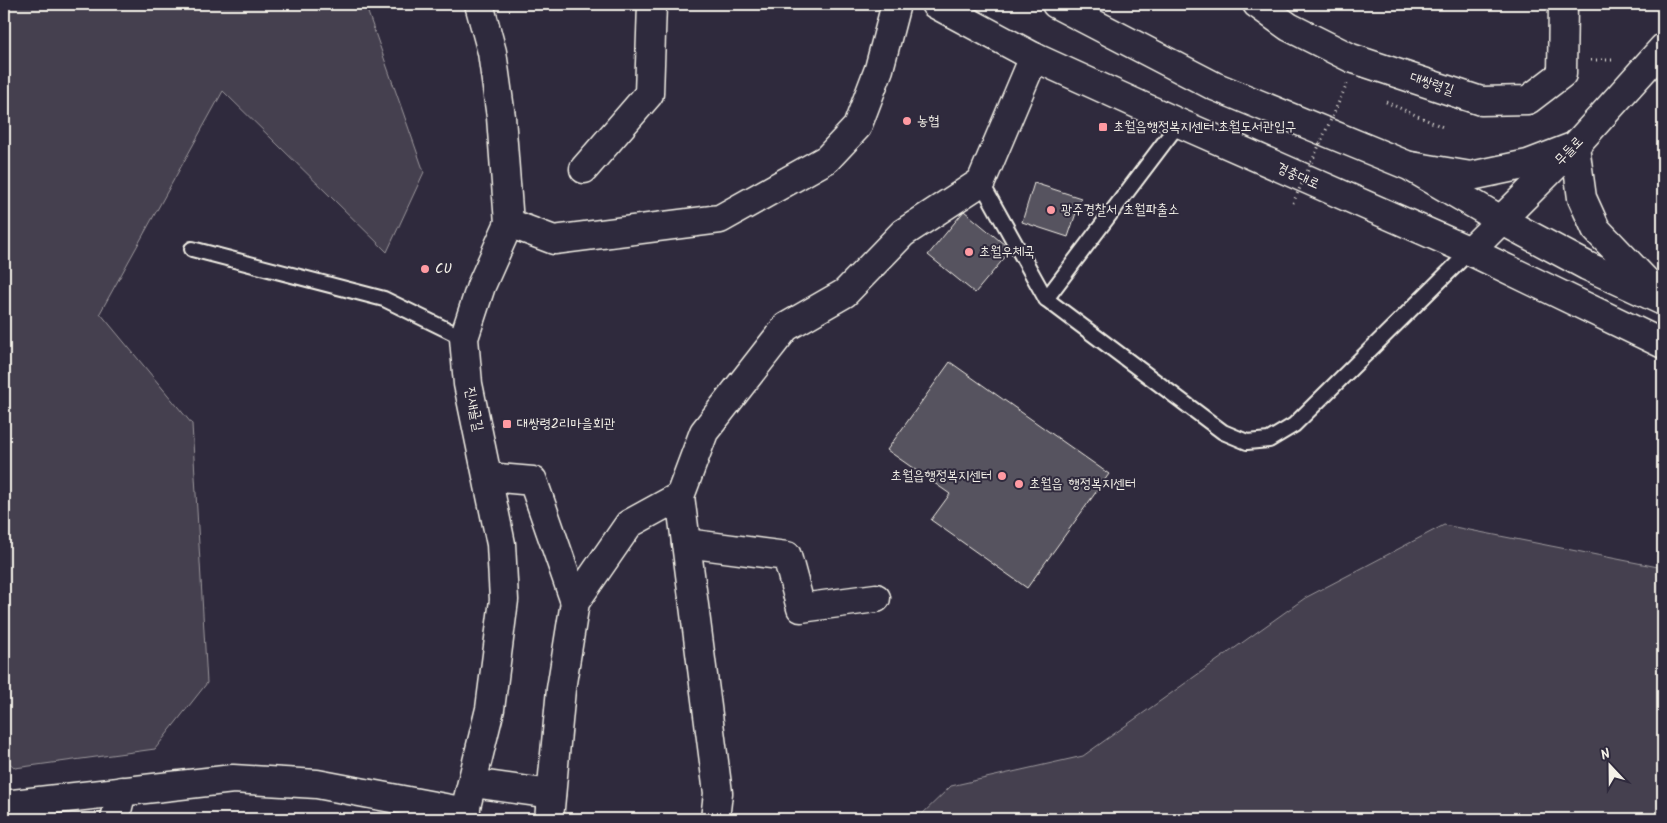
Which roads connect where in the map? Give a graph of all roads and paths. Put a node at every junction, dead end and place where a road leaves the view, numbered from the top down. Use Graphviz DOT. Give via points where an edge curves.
graph roads {
  1 [pos="479,4"];
  2 [pos="652,4"];
  3 [pos="896,4"];
  4 [pos="935,4"];
  5 [pos="1056,4"];
  6 [pos="1257,4"];
  7 [pos="1563,13"];
  8 [pos="1660,55"];
  9 [pos="1034,57"];
  10 [pos="1585,60"];
  11 [pos="1356,88"];
  12 [pos="1382,100"];
  13 [pos="1179,123"];
  14 [pos="1445,128"];
  15 [pos="1575,146"];
  16 [pos="1409,166"];
  17 [pos="584,169"];
  18 [pos="981,182"];
  19 [pos="1293,203"];
  20 [pos="1502,220"];
  21 [pos="509,223"];
  22 [pos="192,249"];
  23 [pos="1470,251"];
  24 [pos="1046,299"];
  25 [pos="1663,300"];
  26 [pos="464,338"];
  27 [pos="1663,344"];
  28 [pos="488,477"];
  29 [pos="680,496"];
  30 [pos="686,543"];
  31 [pos="876,598"];
  32 [pos="575,602"];
  33 [pos="473,783"];
  34 [pos="122,791"];
  35 [pos="4,805"];
  36 [pos="550,807"];
  37 [pos="465,816"];
  38 [pos="115,819"];
  39 [pos="715,819"];
  1 -- 21 [label="street, 진새골길" via="492,52"];
  2 -- 17 [label="street" via="649,94"];
  3 -- 21 [label="street" via="879,69 857,128 827,159 720,219 554,240"];
  4 -- 9 [label="street, 경충대로"];
  5 -- 16 [label="street" via="1214,86"];
  6 -- 7 [label="street, 대쌍령길" via="1289,27 1351,58 1480,101 1528,100 1562,74"];
  8 -- 10 [label="path"];
  8 -- 15 [label="street, 무들로"];
  9 -- 13 [label="street, 경충대로"];
  9 -- 18 [label="street"];
  11 -- 19 [label="path, bridge" via="1347,84"];
  12 -- 14 [label="path"];
  13 -- 23 [label="street, 경충대로"];
  13 -- 24 [label="lane"];
  15 -- 16 [label="street" via="1528,164 1471,176"];
  15 -- 20 [label="street, 무들로"];
  15 -- 25 [label="street" via="1582,198 1596,230"];
  16 -- 20 [label="street"];
  18 -- 24 [label="lane"];
  18 -- 29 [label="street" via="903,233 845,293 786,327 704,432"];
  20 -- 23 [label="street, 무들로"];
  20 -- 25 [label="street" via="1587,266"];
  21 -- 26 [label="street, 진새골길" via="481,286"];
  22 -- 26 [label="lane" via="384,299"];
  23 -- 24 [label="lane" via="1294,425 1269,440 1247,442 1223,432"];
  23 -- 27 [label="street, 경충대로"];
  26 -- 28 [label="street, 진새골길" via="468,384"];
  28 -- 32 [label="street" via="533,481"];
  28 -- 33 [label="street, 진새골길" via="501,544 504,600 490,709"];
  29 -- 30 [label="street"];
  29 -- 32 [label="street" via="629,524"];
  30 -- 31 [label="street" via="786,556 801,608"];
  30 -- 39 [label="street" via="718,793"];
  32 -- 36 [label="street" via="561,689"];
  33 -- 36 [label="street"];
  33 -- 37 [label="street, 진새골길"];
  34 -- 35 [label="street"];
  34 -- 37 [label="street" via="233,779 317,784"];
  34 -- 38 [label="street"];
}
